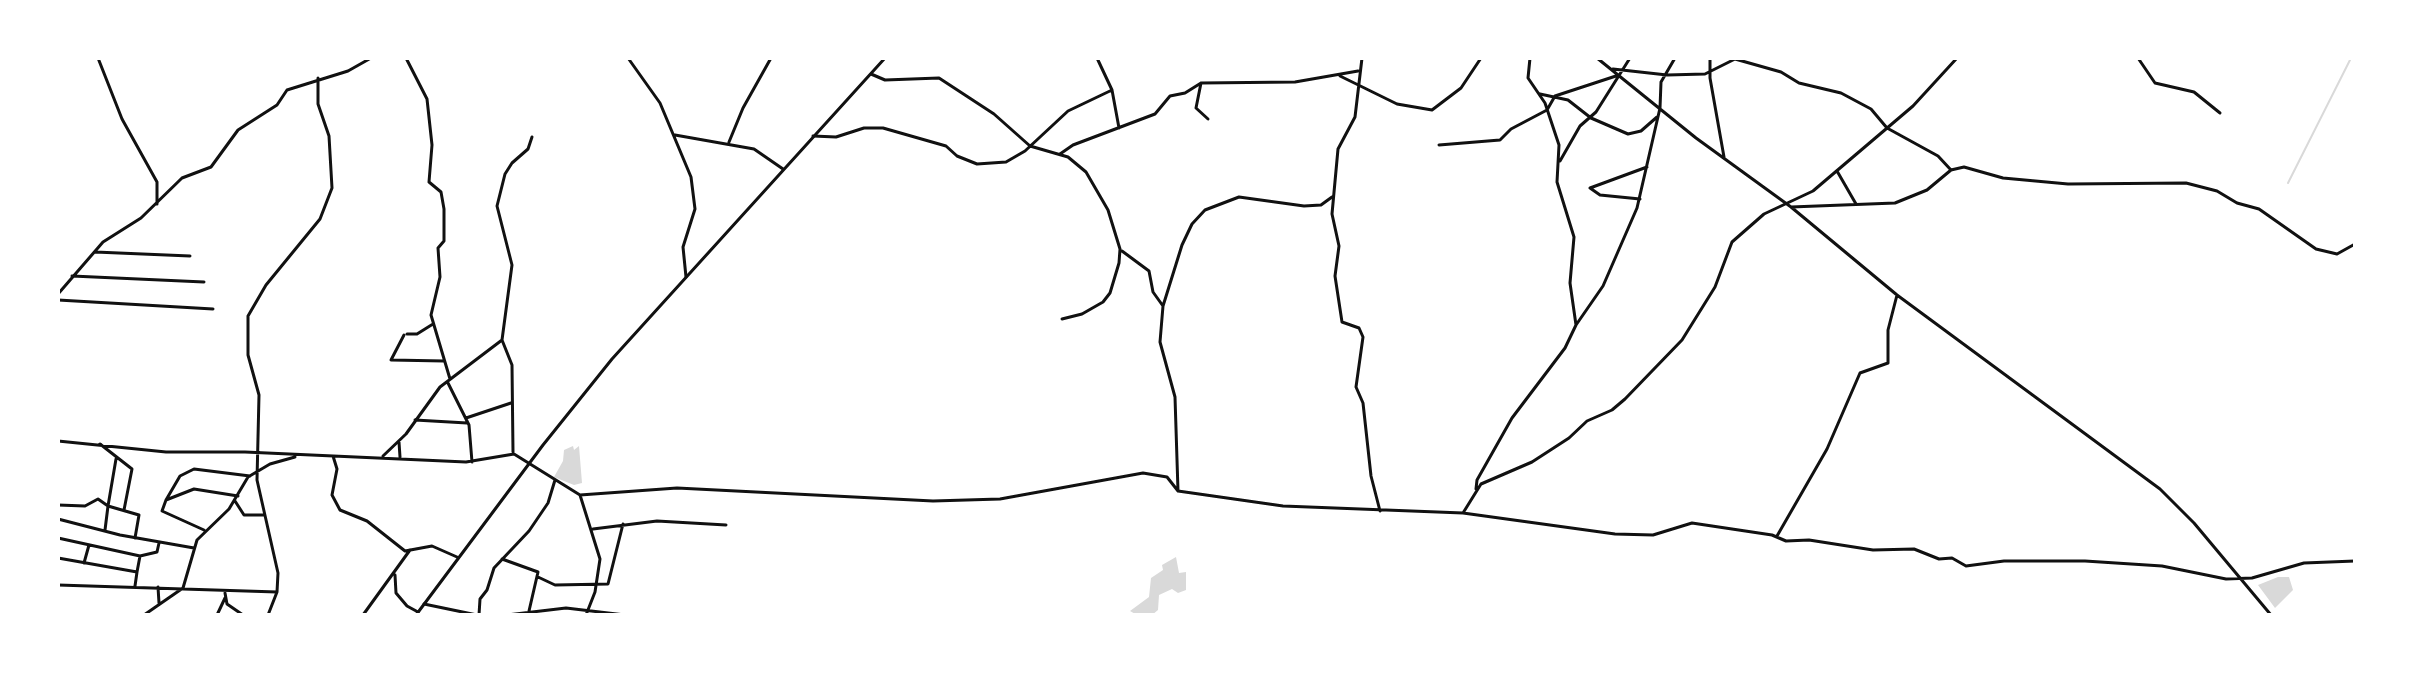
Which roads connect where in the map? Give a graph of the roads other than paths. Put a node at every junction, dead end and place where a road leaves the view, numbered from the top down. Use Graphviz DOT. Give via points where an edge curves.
graph roads {
  1 [pos="98,58"];
  2 [pos="371,58"];
  3 [pos="406,58"];
  4 [pos="628,58"];
  5 [pos="771,58"];
  6 [pos="885,58"];
  7 [pos="1097,58"];
  8 [pos="1362,58"];
  9 [pos="1481,58"];
  10 [pos="1530,58"];
  11 [pos="1597,58"];
  12 [pos="1630,58"];
  13 [pos="1675,58"];
  14 [pos="1710,58"];
  15 [pos="1957,58"];
  16 [pos="2138,58"];
  17 [pos="1610,68"];
  18 [pos="1622,70"];
  19 [pos="1358,71"];
  20 [pos="1710,72"];
  21 [pos="871,74"];
  22 [pos="1619,75"];
  23 [pos="1667,75"];
  24 [pos="1340,76"];
  25 [pos="318,78"];
  26 [pos="1201,83"];
  27 [pos="1357,84"];
  28 [pos="1112,90"];
  29 [pos="1538,93"];
  30 [pos="1555,96"];
  31 [pos="1660,108"];
  32 [pos="1547,110"];
  33 [pos="2220,113"];
  34 [pos="1657,117"];
  35 [pos="1591,118"];
  36 [pos="1208,119"];
  37 [pos="1119,128"];
  38 [pos="1887,128"];
  39 [pos="675,135"];
  40 [pos="813,136"];
  41 [pos="532,137"];
  42 [pos="729,142"];
  43 [pos="1439,145"];
  44 [pos="1030,146"];
  45 [pos="1060,154"];
  46 [pos="1724,157"];
  47 [pos="1560,161"];
  48 [pos="1648,167"];
  49 [pos="783,169"];
  50 [pos="1951,170"];
  51 [pos="1837,171"];
  52 [pos="1333,196"];
  53 [pos="1640,199"];
  54 [pos="1786,204"];
  55 [pos="1856,204"];
  56 [pos="157,205"];
  57 [pos="1791,207"];
  58 [pos="2355,244"];
  59 [pos="1120,249"];
  60 [pos="95,252"];
  61 [pos="190,256"];
  62 [pos="72,276"];
  63 [pos="686,277"];
  64 [pos="204,282"];
  65 [pos="58,294"];
  66 [pos="1897,295"];
  67 [pos="58,300"];
  68 [pos="1163,306"];
  69 [pos="213,309"];
  70 [pos="1062,319"];
  71 [pos="433,324"];
  72 [pos="1576,325"];
  73 [pos="503,338"];
  74 [pos="446,361"];
  75 [pos="449,380"];
  76 [pos="513,402"];
  77 [pos="414,420"];
  78 [pos="467,421"];
  79 [pos="58,441"];
  80 [pos="399,442"];
  81 [pos="100,444"];
  82 [pos="256,453"];
  83 [pos="514,454"];
  84 [pos="304,456"];
  85 [pos="333,456"];
  86 [pos="383,456"];
  87 [pos="400,457"];
  88 [pos="116,459"];
  89 [pos="472,462"];
  90 [pos="529,463"];
  91 [pos="257,471"];
  92 [pos="250,476"];
  93 [pos="555,480"];
  94 [pos="1476,489"];
  95 [pos="1178,491"];
  96 [pos="580,495"];
  97 [pos="238,496"];
  98 [pos="166,500"];
  99 [pos="235,501"];
  100 [pos="58,505"];
  101 [pos="108,506"];
  102 [pos="124,510"];
  103 [pos="1380,511"];
  104 [pos="1463,513"];
  105 [pos="264,514"];
  106 [pos="58,519"];
  107 [pos="623,524"];
  108 [pos="726,525"];
  109 [pos="593,529"];
  110 [pos="205,530"];
  111 [pos="105,531"];
  112 [pos="1777,537"];
  113 [pos="58,538"];
  114 [pos="135,538"];
  115 [pos="159,543"];
  116 [pos="89,545"];
  117 [pos="194,548"];
  118 [pos="410,550"];
  119 [pos="140,556"];
  120 [pos="457,557"];
  121 [pos="58,558"];
  122 [pos="502,559"];
  123 [pos="2355,561"];
  124 [pos="84,563"];
  125 [pos="137,572"];
  126 [pos="395,575"];
  127 [pos="538,577"];
  128 [pos="2242,577"];
  129 [pos="58,585"];
  130 [pos="597,585"];
  131 [pos="135,586"];
  132 [pos="158,587"];
  133 [pos="183,588"];
  134 [pos="225,591"];
  135 [pos="277,592"];
  136 [pos="225,598"];
  137 [pos="159,603"];
  138 [pos="424,604"];
  139 [pos="536,610"];
  140 [pos="529,611"];
  141 [pos="418,613"];
  142 [pos="586,613"];
  143 [pos="145,615"];
  144 [pos="217,615"];
  145 [pos="243,615"];
  146 [pos="268,615"];
  147 [pos="363,615"];
  148 [pos="478,615"];
  149 [pos="507,615"];
  150 [pos="542,615"];
  151 [pos="625,615"];
  152 [pos="2271,615"];
  1 -- 56 [label="street" via="122,119 157,182"];
  2 -- 25 [label="street" via="348,71"];
  3 -- 71 [label="street" via="427,99 429,182 441,192 444,209"];
  4 -- 39 [label="street" via="647,79"];
  5 -- 42 [label="street"];
  6 -- 21 [label="street"];
  7 -- 28 [label="street"];
  8 -- 19 [label="street"];
  9 -- 27 [label="street" via="1461,88 1432,110 1397,104"];
  10 -- 29 [label="street" via="1528,78"];
  11 -- 17 [label="street"];
  12 -- 18 [label="street"];
  13 -- 23 [label="street"];
  14 -- 20 [label="street"];
  15 -- 38 [label="street"];
  16 -- 33 [label="street" via="2155,83 2194,92"];
  17 -- 18 [label="street"];
  17 -- 22 [label="street"];
  18 -- 22 [label="street"];
  18 -- 23 [label="street"];
  19 -- 24 [label="street"];
  19 -- 27 [label="street"];
  20 -- 23 [label="street"];
  20 -- 38 [label="street" via="1735,59 1781,72 1799,83 1841,93 1871,109"];
  20 -- 46 [label="street"];
  21 -- 40 [label="street"];
  21 -- 44 [label="street" via="885,80 939,78 994,114"];
  22 -- 30 [label="street"];
  22 -- 31 [label="street"];
  22 -- 35 [label="street"];
  23 -- 31 [label="street" via="1661,82"];
  24 -- 26 [label="street"];
  24 -- 27 [label="street"];
  25 -- 56 [label="street" via="287,90 277,105 238,130 211,167 182,178"];
  25 -- 82 [label="street" via="333,182 320,219 266,285 248,316 248,355 259,395"];
  26 -- 36 [label="street" via="1196,108"];
  26 -- 37 [label="street" via="1169,97 1155,114"];
  27 -- 52 [label="street" via="1355,117 1338,149"];
  28 -- 37 [label="street"];
  28 -- 44 [label="street" via="1068,111"];
  29 -- 30 [label="street"];
  29 -- 32 [label="street"];
  30 -- 32 [label="street"];
  30 -- 35 [label="street"];
  31 -- 34 [label="street"];
  31 -- 46 [label="street"];
  32 -- 43 [label="street" via="1500,140"];
  32 -- 47 [label="street"];
  34 -- 35 [label="street" via="1635,134"];
  34 -- 48 [label="street"];
  35 -- 47 [label="street" via="1580,126"];
  37 -- 45 [label="street"];
  38 -- 50 [label="street" via="1938,156"];
  38 -- 51 [label="street"];
  39 -- 42 [label="street"];
  39 -- 63 [label="street" via="695,199 695,217 683,247"];
  40 -- 44 [label="street" via="883,128 946,146 977,164 1006,162"];
  40 -- 49 [label="street"];
  41 -- 73 [label="street" via="528,149 512,163 498,200 512,265"];
  42 -- 49 [label="street" via="762,152"];
  44 -- 45 [label="street"];
  45 -- 59 [label="street" via="1091,179"];
  46 -- 54 [label="street"];
  47 -- 72 [label="street" via="1557,182 1574,237 1570,283"];
  48 -- 53 [label="street"];
  48 -- 53 [label="street" via="1590,188 1600,195"];
  49 -- 63 [label="street"];
  50 -- 55 [label="street" via="1927,190 1895,203"];
  50 -- 58 [label="street" via="1964,167 2003,178 2068,184 2186,183 2259,209 2316,249 2337,254"];
  51 -- 54 [label="street"];
  51 -- 55 [label="street"];
  52 -- 68 [label="street" via="1321,205 1304,206 1239,197 1205,210 1182,245"];
  52 -- 103 [label="street" via="1338,307 1342,322 1362,331 1356,387"];
  53 -- 72 [label="street" via="1603,286"];
  54 -- 57 [label="street"];
  54 -- 94 [label="street" via="1764,214 1732,242 1715,287 1682,340 1625,399 1532,462"];
  55 -- 57 [label="street"];
  56 -- 60 [label="street"];
  57 -- 66 [label="street"];
  59 -- 68 [label="street" via="1149,271 1153,292"];
  59 -- 70 [label="street" via="1112,290 1103,302"];
  60 -- 61 [label="street"];
  60 -- 62 [label="street"];
  62 -- 64 [label="street"];
  62 -- 65 [label="street"];
  63 -- 90 [label="street"];
  66 -- 112 [label="street" via="1888,330 1888,363 1860,373 1827,449"];
  66 -- 128 [label="street" via="2142,475 2186,514"];
  67 -- 69 [label="street"];
  68 -- 95 [label="street" via="1160,342 1175,397"];
  71 -- 74 [label="street"];
  71 -- 74 [label="street" via="406,334 391,360"];
  72 -- 94 [label="street" via="1571,340 1512,418"];
  73 -- 75 [label="street"];
  73 -- 76 [label="street" via="512,365"];
  74 -- 75 [label="street"];
  75 -- 77 [label="street"];
  75 -- 78 [label="street"];
  76 -- 78 [label="street"];
  76 -- 83 [label="street"];
  77 -- 78 [label="street"];
  77 -- 80 [label="street"];
  78 -- 89 [label="street"];
  79 -- 81 [label="street"];
  80 -- 86 [label="street"];
  80 -- 87 [label="street"];
  81 -- 82 [label="street" via="166,452"];
  81 -- 88 [label="street"];
  82 -- 84 [label="street"];
  82 -- 91 [label="street"];
  83 -- 89 [label="street"];
  83 -- 90 [label="street"];
  84 -- 85 [label="street"];
  84 -- 91 [label="street"];
  85 -- 86 [label="street"];
  85 -- 118 [label="street" via="336,505"];
  86 -- 87 [label="street"];
  87 -- 89 [label="street"];
  88 -- 101 [label="street"];
  88 -- 102 [label="street" via="132,471"];
  90 -- 93 [label="street"];
  90 -- 120 [label="street"];
  91 -- 92 [label="street"];
  91 -- 105 [label="street"];
  92 -- 97 [label="street"];
  92 -- 98 [label="street" via="194,469 180,476"];
  93 -- 96 [label="street"];
  93 -- 122 [label="street" via="548,503"];
  94 -- 104 [label="street"];
  95 -- 96 [label="street" via="1167,477 1143,473 1000,499 933,501 677,488"];
  95 -- 103 [label="street" via="1283,506"];
  96 -- 109 [label="street"];
  97 -- 98 [label="street" via="194,489"];
  97 -- 99 [label="street"];
  98 -- 110 [label="street" via="162,511"];
  99 -- 105 [label="street" via="244,515"];
  99 -- 110 [label="street"];
  100 -- 101 [label="street" via="85,506 98,499"];
  101 -- 102 [label="street"];
  101 -- 111 [label="street"];
  102 -- 114 [label="street" via="139,515"];
  103 -- 104 [label="street"];
  104 -- 112 [label="street" via="1615,534 1653,535 1692,523"];
  105 -- 135 [label="street" via="276,561"];
  106 -- 111 [label="street"];
  107 -- 108 [label="street"];
  107 -- 109 [label="street"];
  107 -- 130 [label="street" via="609,582"];
  109 -- 130 [label="street" via="600,559"];
  110 -- 117 [label="street"];
  111 -- 114 [label="street"];
  112 -- 128 [label="street" via="1873,550 1914,549 1966,566 2085,561 2162,566 2212,578"];
  113 -- 116 [label="street"];
  114 -- 115 [label="street"];
  115 -- 117 [label="street"];
  115 -- 119 [label="street" via="157,552"];
  116 -- 119 [label="street"];
  116 -- 124 [label="street"];
  117 -- 133 [label="street"];
  118 -- 120 [label="street" via="432,546"];
  118 -- 126 [label="street"];
  119 -- 125 [label="street"];
  120 -- 138 [label="street"];
  121 -- 124 [label="street"];
  122 -- 127 [label="street" via="536,570"];
  122 -- 148 [label="street" via="481,596"];
  123 -- 128 [label="street" via="2304,563"];
  124 -- 125 [label="street"];
  125 -- 131 [label="street"];
  126 -- 141 [label="street" via="396,593"];
  126 -- 147 [label="street"];
  127 -- 130 [label="street" via="555,585"];
  127 -- 140 [label="street"];
  128 -- 152 [label="street"];
  129 -- 131 [label="street"];
  130 -- 142 [label="street"];
  131 -- 132 [label="street"];
  132 -- 133 [label="street"];
  132 -- 137 [label="street"];
  133 -- 134 [label="street"];
  133 -- 137 [label="street"];
  134 -- 135 [label="street"];
  134 -- 136 [label="street"];
  135 -- 146 [label="street"];
  136 -- 144 [label="street"];
  136 -- 145 [label="street"];
  137 -- 143 [label="street"];
  138 -- 141 [label="street"];
  138 -- 148 [label="street"];
  139 -- 140 [label="street"];
  139 -- 142 [label="street"];
  139 -- 150 [label="street"];
  140 -- 149 [label="street"];
  142 -- 151 [label="street"];
}
